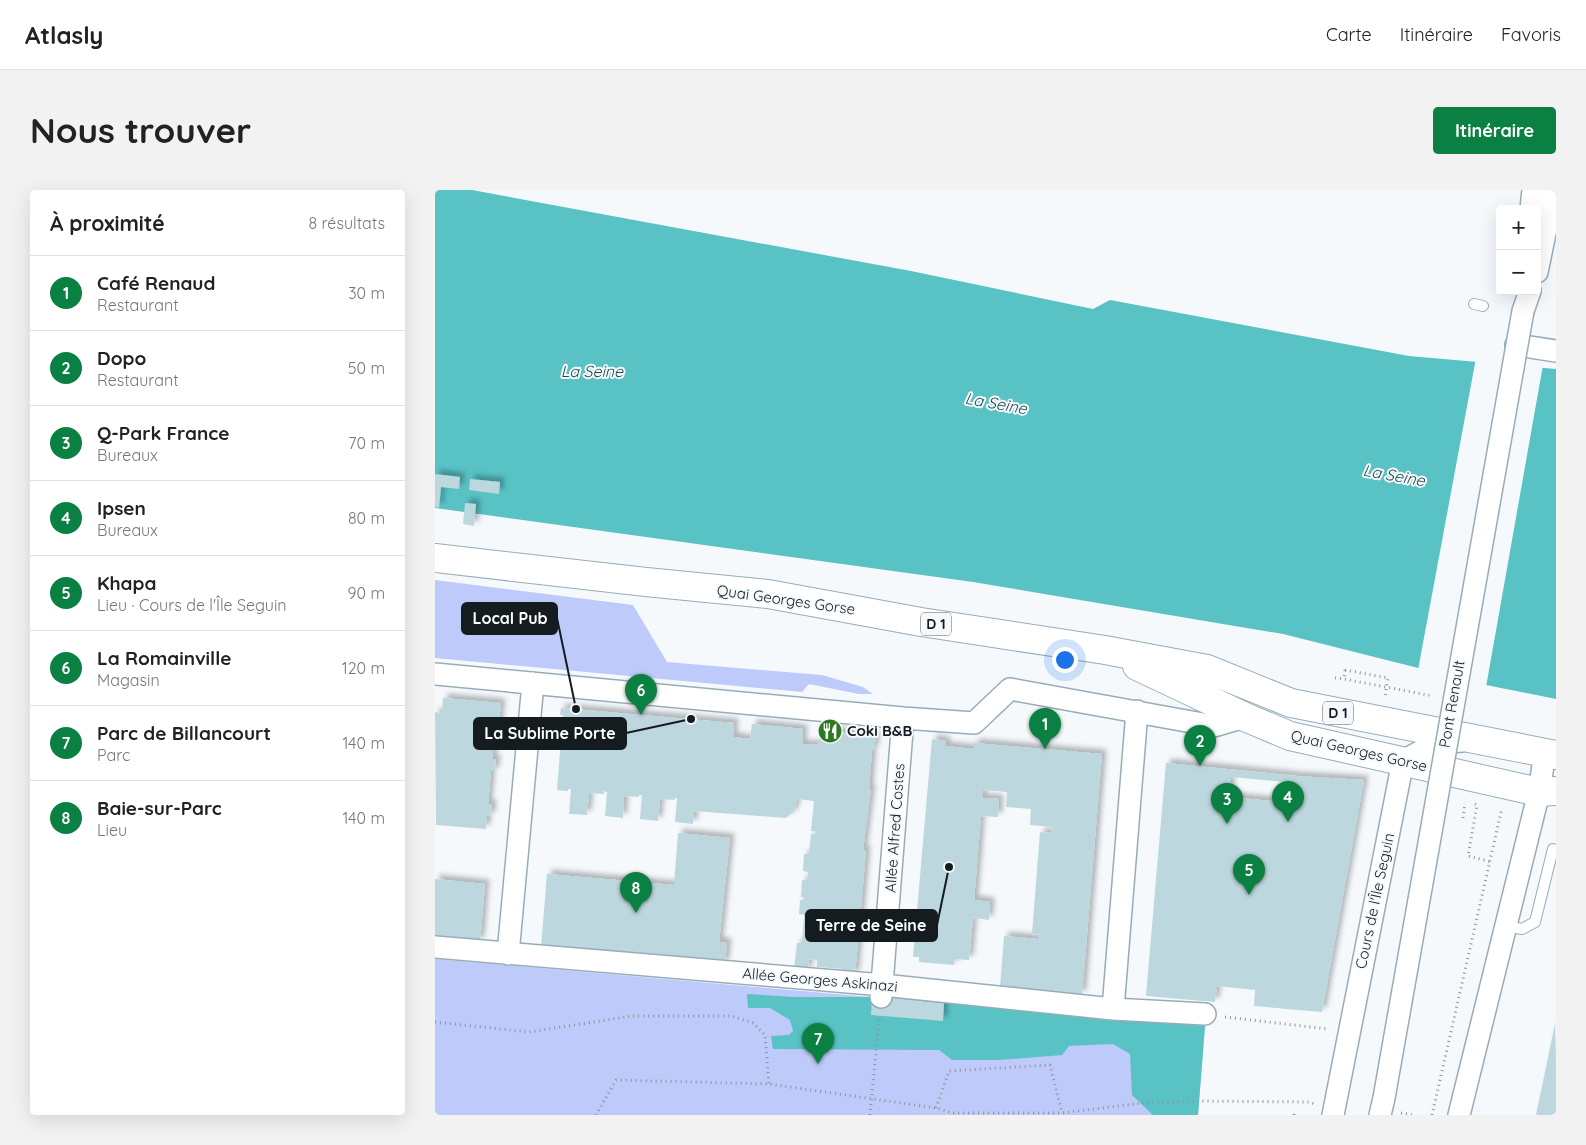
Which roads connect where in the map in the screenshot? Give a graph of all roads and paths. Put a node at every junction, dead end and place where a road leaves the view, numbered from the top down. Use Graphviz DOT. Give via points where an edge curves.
graph roads {
  1 [pos="1533,190"];
  2 [pos="1554,190"];
  3 [pos="1531,205"];
  4 [pos="1541,253"];
  5 [pos="1521,301"];
  6 [pos="1516,345"];
  7 [pos="1556,351"];
  8 [pos="435,558"];
  9 [pos="1105,650"];
  10 [pos="435,674"];
  11 [pos="1335,678"];
  12 [pos="1388,678"];
  13 [pos="1344,679"];
  14 [pos="533,683"];
  15 [pos="1436,696"];
  16 [pos="1137,711"];
  17 [pos="1245,717"];
  18 [pos="903,718"];
  19 [pos="1475,740"];
  20 [pos="1551,754"];
  21 [pos="1403,761"];
  22 [pos="1507,784"];
  23 [pos="1547,791"];
  24 [pos="1465,802"];
  25 [pos="1477,805"];
  26 [pos="1463,818"];
  27 [pos="1553,849"];
  28 [pos="1491,862"];
  29 [pos="1505,926"];
  30 [pos="435,947"];
  31 [pos="508,954"];
  32 [pos="881,999"];
  33 [pos="1113,1009"];
  34 [pos="1205,1014"];
  35 [pos="435,1022"];
  36 [pos="1348,1031"];
  37 [pos="769,1084"];
  38 [pos="872,1098"];
  39 [pos="1382,1107"];
  40 [pos="936,1108"];
  41 [pos="1325,1111"];
  42 [pos="1062,1113"];
  43 [pos="596,1115"];
  44 [pos="870,1115"];
  45 [pos="1432,1115"];
  46 [pos="1459,1115"];
  1 -- 3 [label="street"];
  2 -- 4 [label="street"];
  5 -- 6 [label="street, Pont Renault, bridge"];
  6 -- 7 [label="street"];
  6 -- 39 [label="street, Pont Renault, bridge"];
  8 -- 9 [label="main road, Quai Georges Gorse / D 1" via="768,594 921,622"];
  9 -- 17 [label="main road, Quai Georges Gorse / D 1"];
  9 -- 19 [label="main road, Quai Georges Gorse / D 1" via="1207,669 1291,704"];
  10 -- 14 [label="street"];
  11 -- 13 [label="path"];
  12 -- 13 [label="path, bridge" via="1345,670"];
  13 -- 15 [label="path, bridge"];
  14 -- 18 [label="street"];
  14 -- 31 [label="street"];
  16 -- 17 [label="street" via="1214,726"];
  16 -- 18 [label="street" via="1011,689 974,723"];
  16 -- 33 [label="street"];
  17 -- 21 [label="main road, Quai Georges Gorse / D 1" via="1290,736"];
  18 -- 32 [label="street, Allée Alfred Costes"];
  19 -- 20 [label="main road, Quai Georges Gorse / D 1"];
  19 -- 21 [label="street" via="1436,743"];
  20 -- 23 [label="street, Quai Georges Gorse"];
  21 -- 22 [label="main road, Quai Georges Gorse / D 1"];
  21 -- 36 [label="street, Cours de l'Île Seguin"];
  22 -- 23 [label="main road, Quai Georges Gorse / D 1"];
  22 -- 28 [label="path"];
  23 -- 29 [label="street"];
  24 -- 26 [label="path"];
  25 -- 28 [label="path" via="1468,856"];
  27 -- 29 [label="lane" via="1535,922 1522,929"];
  28 -- 45 [label="path"];
  29 -- 46 [label="street"];
  30 -- 31 [label="street, Allée Georges Askinazi"];
  31 -- 32 [label="street, Allée Georges Askinazi"];
  32 -- 33 [label="street, Allée Georges Askinazi"];
  32 -- 38 [label="path"];
  33 -- 34 [label="street, Allée Georges Askinazi"];
  34 -- 36 [label="path"];
  35 -- 37 [label="path" via="529,1032 631,1016 731,1016 753,1023 765,1035"];
  36 -- 41 [label="street, Cours de l'Île Seguin"];
  37 -- 38 [label="path"];
  37 -- 43 [label="path" via="616,1080"];
  38 -- 40 [label="path"];
  38 -- 44 [label="path"];
  40 -- 42 [label="path" via="951,1113"];
  40 -- 42 [label="path" via="949,1071 1050,1065"];
  41 -- 42 [label="path" via="1310,1102 1199,1101 1141,1103"];
}
